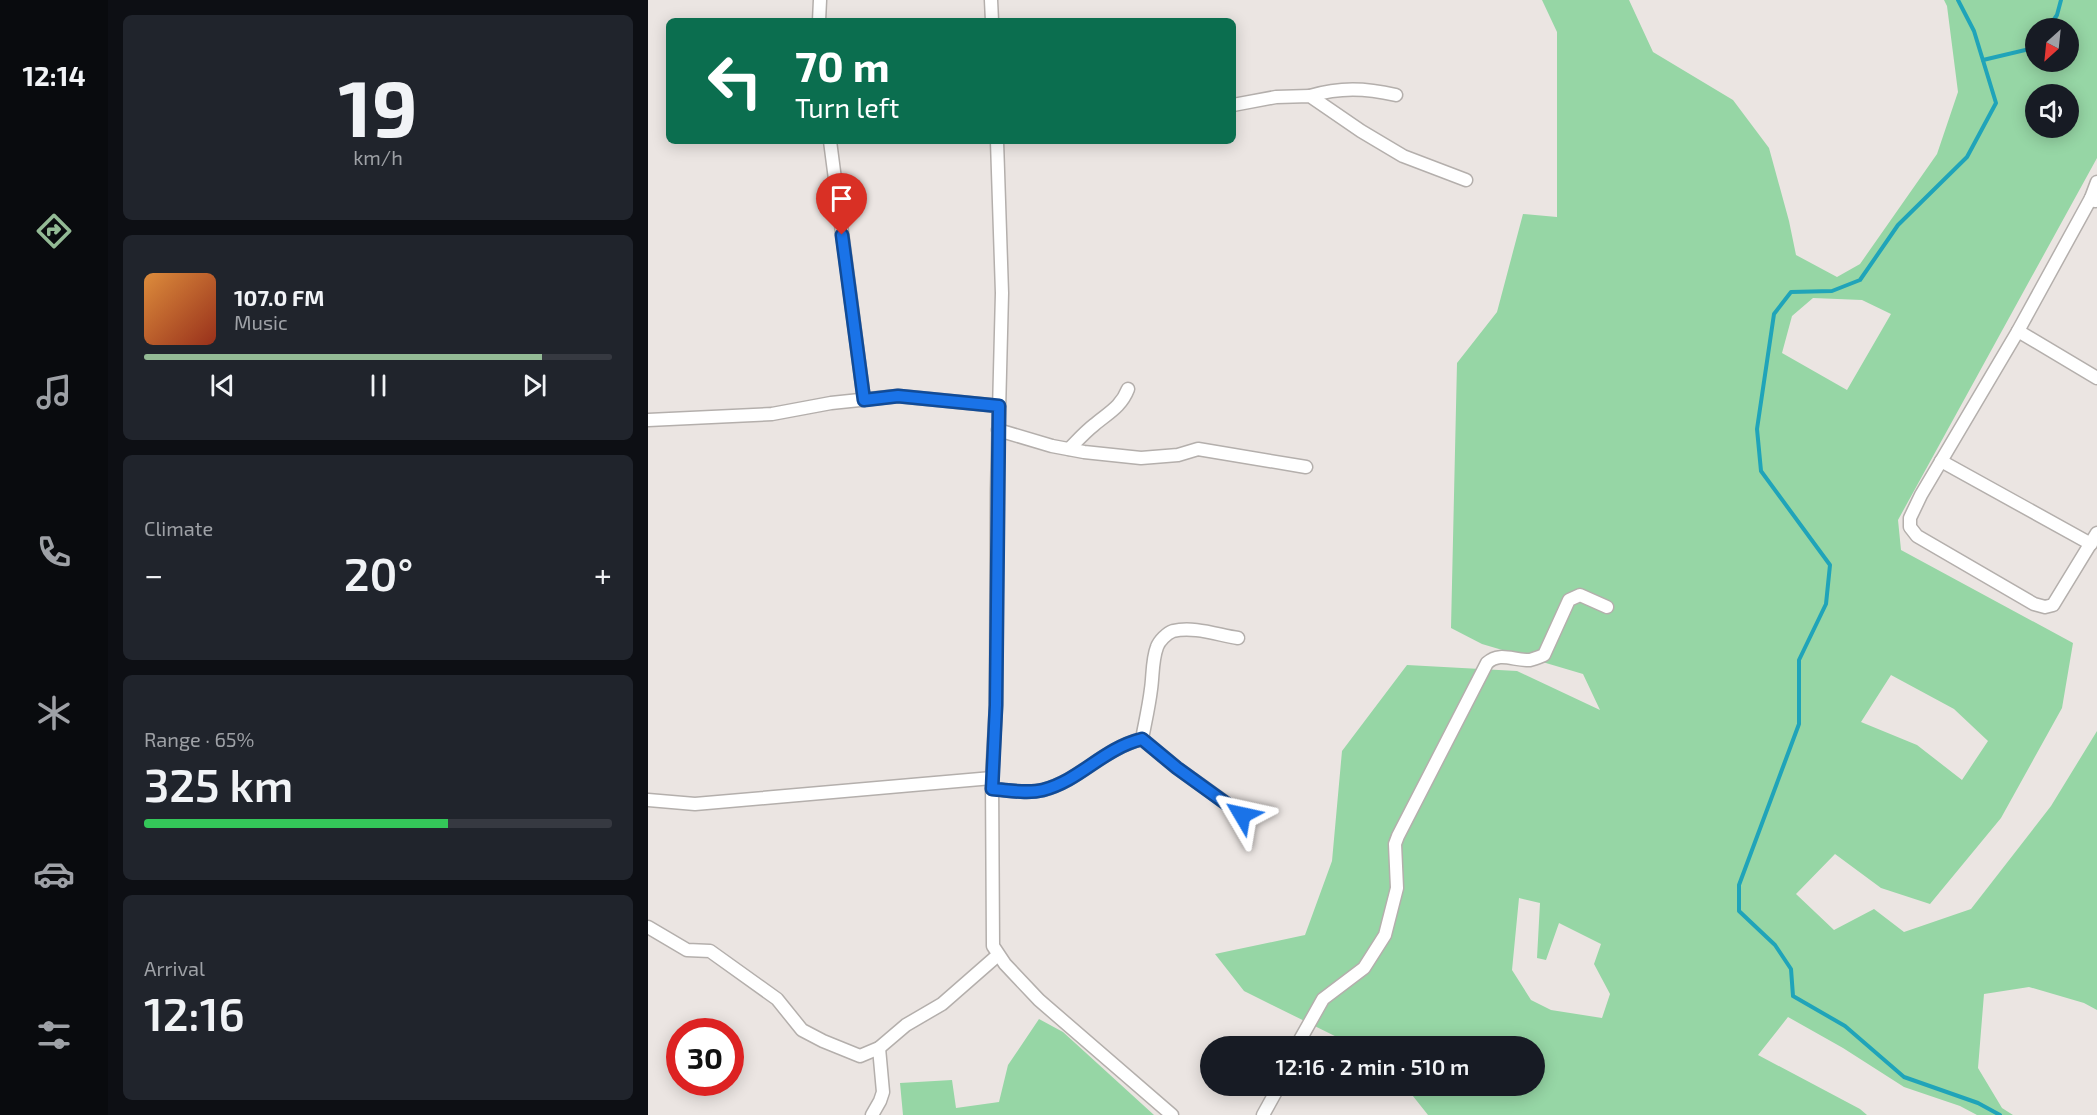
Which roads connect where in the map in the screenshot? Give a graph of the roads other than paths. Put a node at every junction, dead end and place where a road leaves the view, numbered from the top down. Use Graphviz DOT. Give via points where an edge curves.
graph roads {
  1 [pos="820,0"];
  2 [pos="991,0"];
  3 [pos="819,18"];
  4 [pos="992,18"];
  5 [pos="1396,95"];
  6 [pos="1310,96"];
  7 [pos="1236,104"];
  8 [pos="830,144"];
  9 [pos="997,144"];
  10 [pos="1466,180"];
  11 [pos="2097,182"];
  12 [pos="2094,200"];
  13 [pos="2018,332"];
  14 [pos="2097,378"];
  15 [pos="1128,389"];
  16 [pos="864,400"];
  17 [pos="999,406"];
  18 [pos="648,420"];
  19 [pos="998,430"];
  20 [pos="1069,449"];
  21 [pos="1941,461"];
  22 [pos="1306,467"];
  23 [pos="2094,539"];
  24 [pos="1607,607"];
  25 [pos="1238,638"];
  26 [pos="1142,739"];
  27 [pos="992,784"];
  28 [pos="648,800"];
  29 [pos="1242,815"];
  30 [pos="648,927"];
  31 [pos="998,955"];
  32 [pos="1302,1036"];
  33 [pos="879,1048"];
  34 [pos="1273,1096"];
  35 [pos="872,1115"];
  36 [pos="1172,1115"];
  37 [pos="1263,1115"];
  1 -- 3 [label="street"];
  2 -- 4 [label="street"];
  5 -- 6 [label="street" via="1368,89 1329,90"];
  6 -- 7 [label="street"];
  6 -- 10 [label="street" via="1403,156"];
  8 -- 16 [label="street"];
  9 -- 17 [label="street" via="1002,293"];
  11 -- 12 [label="street"];
  12 -- 13 [label="street"];
  13 -- 14 [label="street"];
  13 -- 21 [label="street"];
  15 -- 20 [label="street" via="1114,411"];
  16 -- 17 [label="street" via="898,396"];
  16 -- 18 [label="street" via="772,414"];
  17 -- 19 [label="street"];
  19 -- 20 [label="street"];
  19 -- 27 [label="street"];
  20 -- 22 [label="street" via="1141,458 1198,449"];
  21 -- 23 [label="street"];
  21 -- 23 [label="street" via="1910,518 1910,527 1917,536 2034,604 2053,605"];
  24 -- 32 [label="street" via="1580,595 1569,600 1544,655 1530,660 1503,656 1487,663 1398,836 1397,888 1384,935 1364,968 1323,999"];
  25 -- 26 [label="street" via="1185,631 1163,638 1154,658"];
  26 -- 27 [label="street" via="1118,747 1063,783 1041,791"];
  26 -- 29 [label="street"];
  27 -- 28 [label="street" via="976,778 695,804"];
  27 -- 31 [label="street" via="992,938"];
  30 -- 33 [label="street" via="687,950 710,951 722,958 777,999 806,1032 857,1055"];
  31 -- 33 [label="street" via="942,1004 906,1025"];
  31 -- 36 [label="street" via="1039,1000"];
  33 -- 35 [label="street" via="883,1092"];
  34 -- 37 [label="street"];
}
